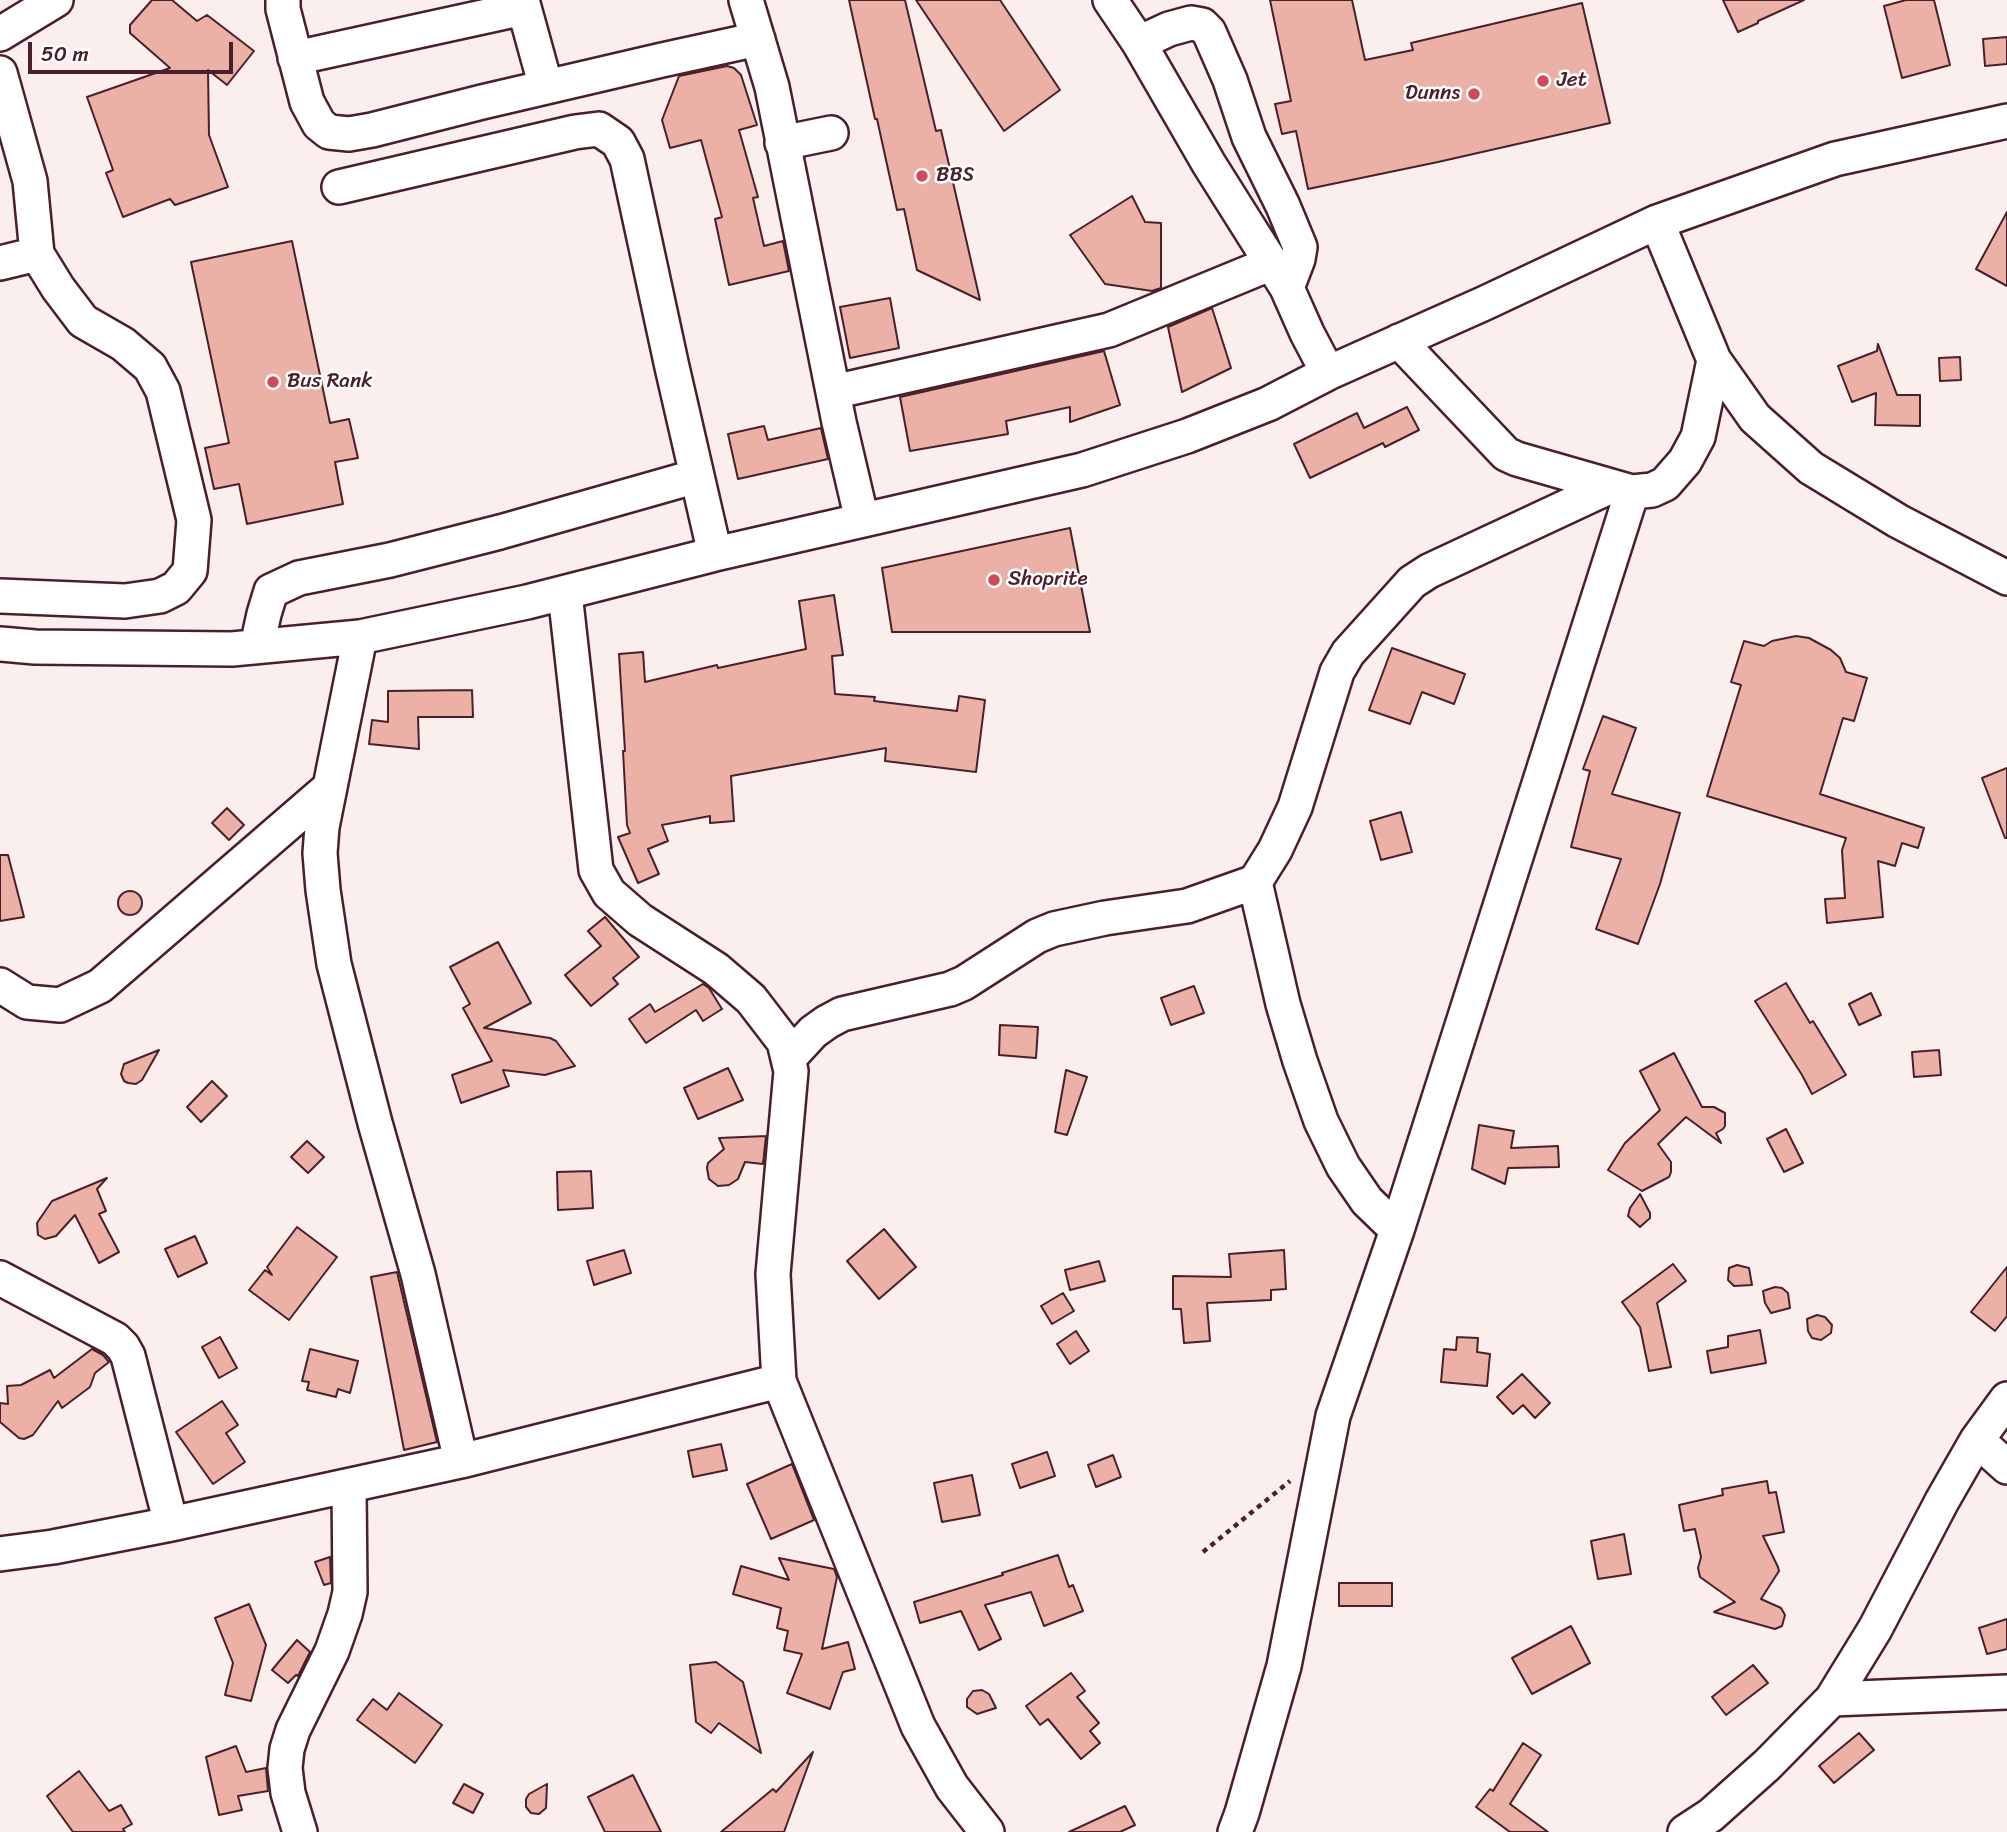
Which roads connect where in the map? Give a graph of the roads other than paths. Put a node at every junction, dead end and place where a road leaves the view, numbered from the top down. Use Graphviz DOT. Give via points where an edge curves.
graph roads {
  1 [pos="56,0"];
  2 [pos="283,0"];
  3 [pos="746,0"];
  4 [pos="1110,0"];
  5 [pos="523,4"];
  6 [pos="0,34"];
  7 [pos="758,40"];
  8 [pos="1139,43"];
  9 [pos="295,58"];
  10 [pos="0,73"];
  11 [pos="546,88"];
  12 [pos="2007,121"];
  13 [pos="831,133"];
  14 [pos="782,143"];
  15 [pos="340,187"];
  16 [pos="1657,222"];
  17 [pos="37,254"];
  18 [pos="0,263"];
  19 [pos="1280,275"];
  20 [pos="1399,341"];
  21 [pos="1714,360"];
  22 [pos="1328,373"];
  23 [pos="833,392"];
  24 [pos="697,476"];
  25 [pos="1622,489"];
  26 [pos="862,520"];
  27 [pos="715,554"];
  28 [pos="2007,578"];
  29 [pos="565,593"];
  30 [pos="0,596"];
  31 [pos="360,637"];
  32 [pos="0,644"];
  33 [pos="257,646"];
  34 [pos="328,789"];
  35 [pos="1255,882"];
  36 [pos="0,985"];
  37 [pos="789,1058"];
  38 [pos="1397,1230"];
  39 [pos="0,1278"];
  40 [pos="779,1381"];
  41 [pos="2007,1399"];
  42 [pos="1977,1440"];
  43 [pos="461,1461"];
  44 [pos="2007,1467"];
  45 [pos="349,1486"];
  46 [pos="171,1524"];
  47 [pos="0,1554"];
  48 [pos="2007,1692"];
  49 [pos="1832,1699"];
  50 [pos="300,1832"];
  51 [pos="987,1832"];
  52 [pos="1234,1832"];
  53 [pos="1685,1832"];
  1 -- 6 [label="street"];
  2 -- 9 [label="street"];
  3 -- 7 [label="street"];
  4 -- 8 [label="street"];
  5 -- 9 [label="street"];
  5 -- 11 [label="street"];
  7 -- 11 [label="street"];
  7 -- 14 [label="street"];
  8 -- 19 [label="street"];
  8 -- 19 [label="street" via="1191,23 1209,32 1249,137 1300,247 1298,259"];
  9 -- 11 [label="street" via="307,102 319,124 329,132 349,135"];
  10 -- 17 [label="street" via="30,181"];
  12 -- 16 [label="street" via="1835,159"];
  13 -- 14 [label="street"];
  14 -- 23 [label="street"];
  15 -- 24 [label="street" via="575,132 599,129 618,142 630,171"];
  16 -- 20 [label="street"];
  16 -- 21 [label="street"];
  17 -- 18 [label="street"];
  17 -- 30 [label="street" via="83,321 123,344 150,367 163,391 194,520 190,571 176,588 148,598"];
  19 -- 22 [label="street"];
  19 -- 23 [label="street" via="1109,330"];
  20 -- 22 [label="street"];
  20 -- 25 [label="street" via="1506,454"];
  21 -- 25 [label="street" via="1698,438 1685,461 1665,484 1652,490"];
  21 -- 28 [label="street" via="1755,418 1811,468 1898,521"];
  22 -- 26 [label="street" via="1268,404 1082,470"];
  23 -- 26 [label="street"];
  24 -- 27 [label="street"];
  24 -- 33 [label="street" via="500,532 299,578 271,591"];
  25 -- 35 [label="street" via="1412,582 1337,671 1295,807"];
  25 -- 38 [label="street"];
  26 -- 27 [label="street"];
  27 -- 29 [label="street"];
  29 -- 31 [label="street"];
  29 -- 37 [label="street" via="596,870 609,893 640,919 716,969 751,999 784,1042"];
  31 -- 33 [label="street"];
  31 -- 34 [label="street"];
  32 -- 33 [label="street"];
  34 -- 36 [label="street" via="100,986 60,1005 27,1002"];
  34 -- 43 [label="street" via="320,853 334,964 418,1274"];
  35 -- 37 [label="street" via="1187,906 1045,932 950,989 842,1014 813,1032"];
  35 -- 38 [label="street" via="1283,1004 1321,1121 1367,1201"];
  37 -- 40 [label="street" via="773,1274"];
  38 -- 52 [label="street" via="1333,1416 1284,1665"];
  39 -- 46 [label="street" via="124,1348"];
  40 -- 43 [label="street"];
  40 -- 51 [label="street" via="918,1726 952,1787"];
  41 -- 42 [label="street"];
  42 -- 44 [label="street"];
  42 -- 49 [label="street"];
  43 -- 45 [label="street"];
  45 -- 46 [label="street"];
  45 -- 50 [label="street" via="350,1592 345,1614 286,1749 288,1793"];
  46 -- 47 [label="street"];
  48 -- 49 [label="street"];
  49 -- 53 [label="street" via="1767,1765"];
}
